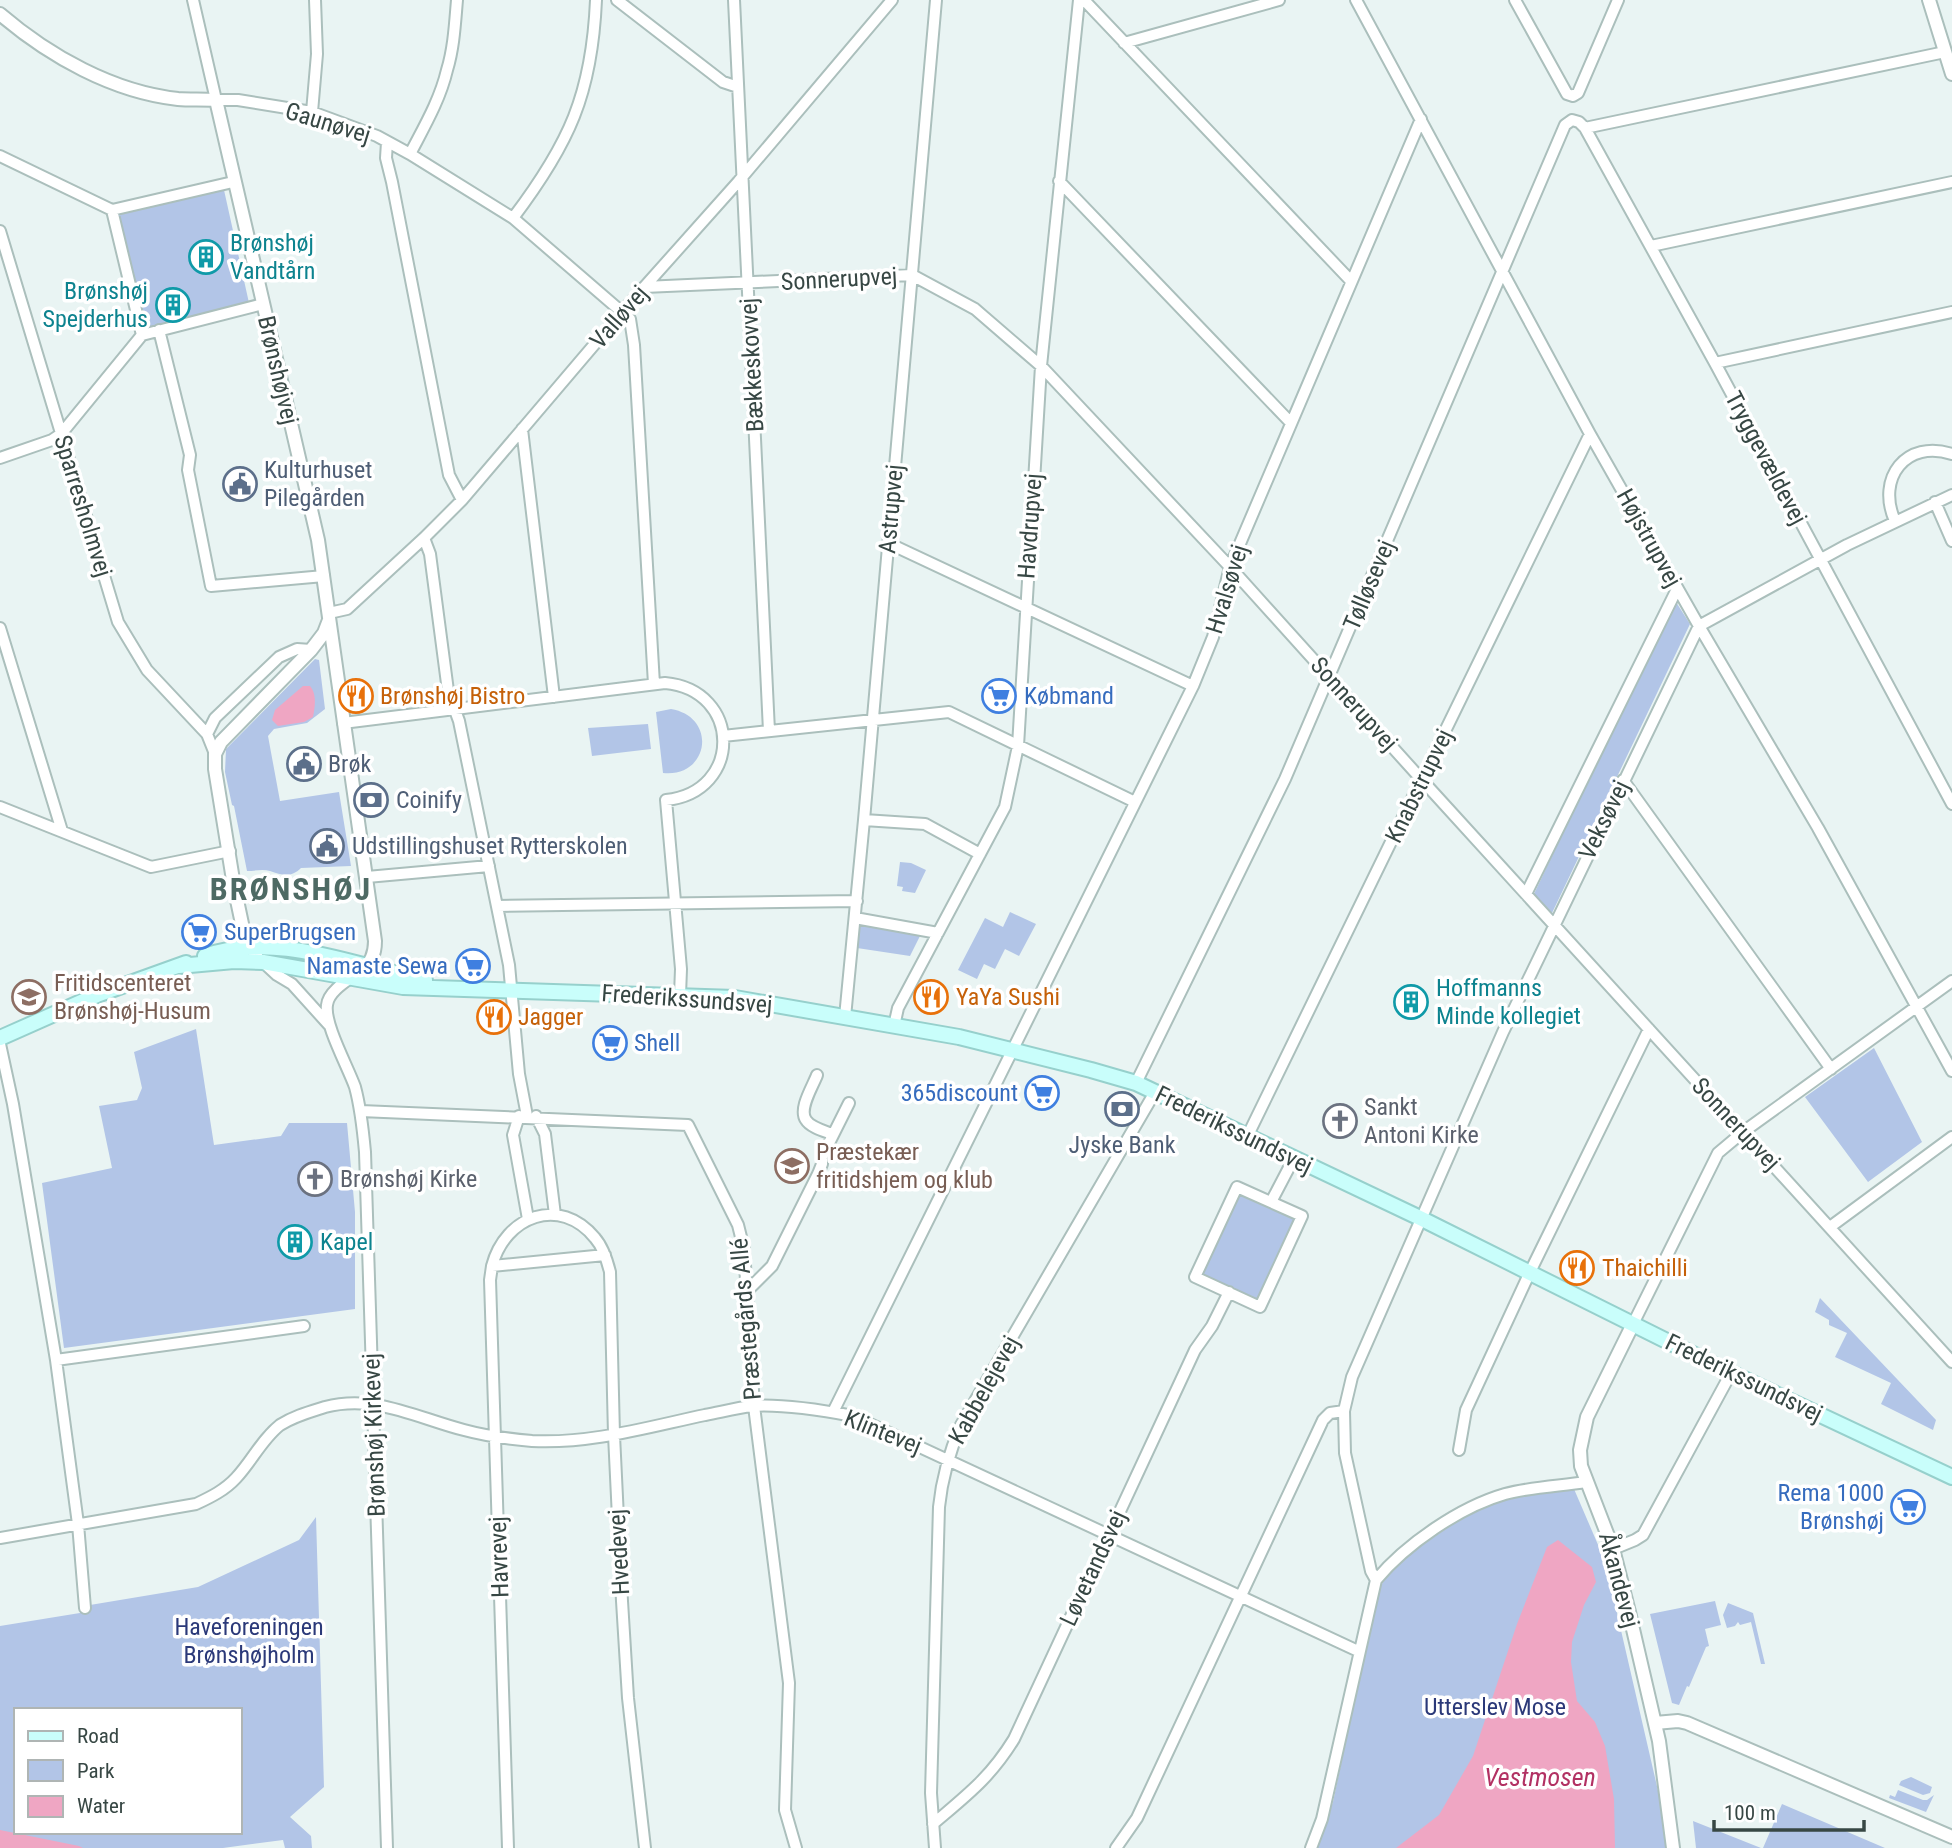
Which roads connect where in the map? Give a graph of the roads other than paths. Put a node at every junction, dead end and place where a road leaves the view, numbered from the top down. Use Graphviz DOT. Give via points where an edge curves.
graph roads {
  1 [pos="193,0"];
  2 [pos="315,0"];
  3 [pos="457,0"];
  4 [pos="596,0"];
  5 [pos="617,0"];
  6 [pos="734,0"];
  7 [pos="891,0"];
  8 [pos="936,0"];
  9 [pos="1082,0"];
  10 [pos="1279,0"];
  11 [pos="1356,0"];
  12 [pos="1515,0"];
  13 [pos="1618,0"];
  14 [pos="1928,0"];
  15 [pos="0,14"];
  16 [pos="1124,43"];
  17 [pos="1945,51"];
  18 [pos="1952,75"];
  19 [pos="738,87"];
  20 [pos="216,100"];
  21 [pos="312,113"];
  22 [pos="1421,119"];
  23 [pos="1572,120"];
  24 [pos="1585,128"];
  25 [pos="387,142"];
  26 [pos="410,154"];
  27 [pos="0,156"];
  28 [pos="742,177"];
  29 [pos="1059,181"];
  30 [pos="233,182"];
  31 [pos="1952,182"];
  32 [pos="112,210"];
  33 [pos="513,218"];
  34 [pos="0,231"];
  35 [pos="1651,246"];
  36 [pos="1503,270"];
  37 [pos="912,275"];
  38 [pos="1351,281"];
  39 [pos="748,284"];
  40 [pos="644,288"];
  41 [pos="263,304"];
  42 [pos="622,312"];
  43 [pos="1952,312"];
  44 [pos="159,330"];
  45 [pos="142,335"];
  46 [pos="1715,363"];
  47 [pos="1041,366"];
  48 [pos="1291,423"];
  49 [pos="522,429"];
  50 [pos="61,434"];
  51 [pos="1590,434"];
  52 [pos="1952,454"];
  53 [pos="0,458"];
  54 [pos="1952,495"];
  55 [pos="462,500"];
  56 [pos="1935,502"];
  57 [pos="1895,521"];
  58 [pos="424,538"];
  59 [pos="1952,541"];
  60 [pos="888,543"];
  61 [pos="1820,559"];
  62 [pos="1230,567"];
  63 [pos="324,576"];
  64 [pos="1677,589"];
  65 [pos="1024,608"];
  66 [pos="329,616"];
  67 [pos="1699,626"];
  68 [pos="0,628"];
  69 [pos="311,650"];
  70 [pos="1330,677"];
  71 [pos="338,684"];
  72 [pos="654,684"];
  73 [pos="1193,686"];
  74 [pos="554,697"];
  75 [pos="454,708"];
  76 [pos="873,719"];
  77 [pos="344,723"];
  78 [pos="769,731"];
  79 [pos="207,734"];
  80 [pos="723,736"];
  81 [pos="1018,746"];
  82 [pos="215,754"];
  83 [pos="1422,780"];
  84 [pos="1623,780"];
  85 [pos="1135,802"];
  86 [pos="1952,804"];
  87 [pos="0,807"];
  88 [pos="864,820"];
  89 [pos="62,831"];
  90 [pos="230,851"];
  91 [pos="980,854"];
  92 [pos="489,866"];
  93 [pos="367,877"];
  94 [pos="1526,894"];
  95 [pos="857,901"];
  96 [pos="676,904"];
  97 [pos="497,906"];
  98 [pos="855,918"];
  99 [pos="1553,924"];
  100 [pos="938,933"];
  101 [pos="250,947"];
  102 [pos="263,962"];
  103 [pos="178,966"];
  104 [pos="367,966"];
  105 [pos="352,977"];
  106 [pos="1952,981"];
  107 [pos="457,987"];
  108 [pos="512,989"];
  109 [pos="680,995"];
  110 [pos="1915,1008"];
  111 [pos="845,1017"];
  112 [pos="894,1026"];
  113 [pos="331,1027"];
  114 [pos="1649,1030"];
  115 [pos="0,1038"];
  116 [pos="0,1045"];
  117 [pos="1013,1050"];
  118 [pos="1831,1069"];
  119 [pos="1952,1071"];
  120 [pos="817,1075"];
  121 [pos="1136,1083"];
  122 [pos="1155,1092"];
  123 [pos="849,1103"];
  124 [pos="361,1111"];
  125 [pos="528,1116"];
  126 [pos="1743,1132"];
  127 [pos="832,1134"];
  128 [pos="1247,1137"];
  129 [pos="1952,1137"];
  130 [pos="1293,1160"];
  131 [pos="1271,1202"];
  132 [pos="555,1215"];
  133 [pos="1420,1218"];
  134 [pos="528,1219"];
  135 [pos="1830,1227"];
  136 [pos="605,1255"];
  137 [pos="492,1266"];
  138 [pos="1530,1272"];
  139 [pos="748,1290"];
  140 [pos="1229,1292"];
  141 [pos="1633,1324"];
  142 [pos="303,1326"];
  143 [pos="1951,1358"];
  144 [pos="56,1360"];
  145 [pos="1731,1373"];
  146 [pos="373,1403"];
  147 [pos="754,1406"];
  148 [pos="1344,1411"];
  149 [pos="833,1412"];
  150 [pos="614,1435"];
  151 [pos="496,1437"];
  152 [pos="1459,1450"];
  153 [pos="947,1459"];
  154 [pos="1952,1477"];
  155 [pos="1586,1482"];
  156 [pos="78,1524"];
  157 [pos="1109,1534"];
  158 [pos="0,1538"];
  159 [pos="1613,1549"];
  160 [pos="1376,1580"];
  161 [pos="1241,1595"];
  162 [pos="85,1608"];
  163 [pos="1358,1651"];
  164 [pos="1655,1723"];
  165 [pos="933,1824"];
  166 [pos="1952,1837"];
  167 [pos="387,1848"];
  168 [pos="508,1848"];
  169 [pos="646,1848"];
  170 [pos="796,1848"];
  171 [pos="935,1848"];
  172 [pos="1116,1848"];
  173 [pos="1311,1848"];
  174 [pos="1673,1848"];
  1 -- 20 [label="street, Brønshøjvej"];
  2 -- 21 [label="street"];
  3 -- 26 [label="street" via="448,69"];
  4 -- 33 [label="street" via="588,75 576,114 543,179"];
  5 -- 19 [label="street" via="723,82"];
  6 -- 19 [label="street, Bækkeskovvej"];
  7 -- 28 [label="street, Valløvej"];
  8 -- 37 [label="street, Astrupvej"];
  9 -- 16 [label="street"];
  9 -- 29 [label="street, Havdrupvej"];
  10 -- 16 [label="street"];
  11 -- 22 [label="street, Højstrupvej"];
  12 -- 13 [label="street" via="1567,94 1573,96"];
  14 -- 17 [label="street"];
  15 -- 20 [label="street, Gaunøvej" via="26,37 105,79 145,93"];
  16 -- 38 [label="street"];
  17 -- 18 [label="street"];
  17 -- 24 [label="street"];
  19 -- 28 [label="street, Bækkeskovvej"];
  20 -- 21 [label="street, Gaunøvej"];
  20 -- 30 [label="street, Brønshøjvej"];
  21 -- 25 [label="street, Gaunøvej"];
  22 -- 36 [label="street, Højstrupvej"];
  22 -- 38 [label="street, Hvalsøvej"];
  23 -- 24 [label="street, Tryggevældevej"];
  23 -- 36 [label="street, Tølløsevej" via="1565,125"];
  24 -- 35 [label="street, Tryggevældevej"];
  25 -- 26 [label="street, Gaunøvej"];
  25 -- 55 [label="street" via="386,158 449,474"];
  26 -- 33 [label="street, Gaunøvej"];
  27 -- 32 [label="street"];
  28 -- 39 [label="street, Bækkeskovvej"];
  28 -- 40 [label="street, Valløvej"];
  29 -- 47 [label="street, Havdrupvej"];
  29 -- 48 [label="street"];
  30 -- 32 [label="street"];
  30 -- 41 [label="street, Brønshøjvej"];
  31 -- 35 [label="street"];
  32 -- 45 [label="street"];
  33 -- 42 [label="street, Gaunøvej"];
  34 -- 50 [label="street, Sparresholmvej"];
  35 -- 46 [label="street, Tryggevældevej"];
  36 -- 51 [label="street, Højstrupvej"];
  36 -- 70 [label="street, Tølløsevej"];
  37 -- 39 [label="street, Sonnerupvej"];
  37 -- 47 [label="street, Sonnerupvej" via="975,309"];
  37 -- 60 [label="street, Astrupvej"];
  38 -- 48 [label="street, Hvalsøvej"];
  39 -- 40 [label="street, Sonnerupvej"];
  39 -- 78 [label="street, Bækkeskovvej"];
  40 -- 42 [label="street, Valløvej"];
  41 -- 44 [label="street"];
  41 -- 63 [label="street, Brønshøjvej"];
  42 -- 49 [label="street, Valløvej"];
  42 -- 72 [label="street" via="630,319 634,345"];
  43 -- 46 [label="street"];
  44 -- 45 [label="street"];
  44 -- 63 [label="street" via="190,455 188,470 211,586"];
  45 -- 50 [label="street"];
  46 -- 61 [label="street, Tryggevældevej"];
  47 -- 62 [label="street, Sonnerupvej"];
  47 -- 65 [label="street, Havdrupvej"];
  48 -- 62 [label="street, Hvalsøvej"];
  49 -- 55 [label="street, Valløvej"];
  49 -- 74 [label="street"];
  50 -- 53 [label="street"];
  50 -- 79 [label="street, Sparresholmvej" via="118,622 147,670"];
  51 -- 64 [label="street, Højstrupvej"];
  51 -- 83 [label="street, Knabstrupvej"];
  52 -- 57 [label="street" via="1926,450 1900,464 1887,492"];
  54 -- 56 [label="street"];
  55 -- 58 [label="street, Valløvej"];
  56 -- 57 [label="street"];
  56 -- 59 [label="street"];
  57 -- 61 [label="street"];
  58 -- 66 [label="street, Valløvej" via="347,609"];
  58 -- 75 [label="street"];
  60 -- 65 [label="street"];
  60 -- 76 [label="street, Astrupvej"];
  61 -- 67 [label="street"];
  61 -- 86 [label="street, Tryggevældevej"];
  62 -- 70 [label="street, Sonnerupvej"];
  62 -- 73 [label="street, Hvalsøvej" via="1213,637"];
  63 -- 66 [label="street, Brønshøjvej"];
  64 -- 67 [label="street, Højstrupvej"];
  64 -- 94 [label="street, Veksøvej"];
  65 -- 73 [label="street"];
  65 -- 81 [label="street, Havdrupvej"];
  66 -- 69 [label="street" via="324,633"];
  66 -- 71 [label="street, Brønshøjvej"];
  67 -- 84 [label="street, Veksøvej"];
  67 -- 110 [label="street, Højstrupvej" via="1818,828"];
  68 -- 89 [label="street"];
  69 -- 71 [label="street" via="329,657"];
  69 -- 79 [label="street" via="297,649 279,657 215,718"];
  69 -- 82 [label="street" via="231,730"];
  70 -- 83 [label="street, Sonnerupvej"];
  70 -- 121 [label="street, Tølløsevej"];
  71 -- 77 [label="street, Brønshøjvej"];
  72 -- 74 [label="street"];
  72 -- 80 [label="street" via="676,684 705,698 718,715"];
  73 -- 85 [label="street, Hvalsøvej"];
  74 -- 75 [label="street"];
  75 -- 77 [label="street"];
  75 -- 92 [label="street"];
  76 -- 78 [label="street"];
  76 -- 81 [label="street" via="949,712"];
  76 -- 88 [label="street, Astrupvej"];
  77 -- 93 [label="street, Brønshøjvej"];
  78 -- 80 [label="street"];
  79 -- 82 [label="street, Sparresholmvej"];
  80 -- 96 [label="street" via="721,757 705,785 687,796 666,800"];
  81 -- 85 [label="street"];
  81 -- 91 [label="street, Havdrupvej" via="1004,807"];
  82 -- 90 [label="street"];
  83 -- 94 [label="street, Sonnerupvej"];
  83 -- 128 [label="street, Knabstrupvej"];
  84 -- 99 [label="street, Veksøvej"];
  84 -- 118 [label="street"];
  85 -- 117 [label="street, Hvalsøvej"];
  87 -- 89 [label="street"];
  88 -- 91 [label="street" via="925,824"];
  88 -- 95 [label="street, Astrupvej"];
  89 -- 90 [label="street" via="151,867"];
  90 -- 101 [label="street"];
  91 -- 100 [label="street, Havdrupvej"];
  92 -- 93 [label="street"];
  92 -- 97 [label="street"];
  93 -- 104 [label="street, Brønshøjvej" via="375,941"];
  94 -- 99 [label="street, Sonnerupvej"];
  95 -- 96 [label="street"];
  95 -- 98 [label="street, Astrupvej"];
  96 -- 97 [label="street"];
  96 -- 109 [label="street"];
  97 -- 108 [label="street"];
  98 -- 100 [label="street"];
  98 -- 111 [label="street, Astrupvej"];
  99 -- 114 [label="street, Sonnerupvej"];
  99 -- 133 [label="street, Veksøvej"];
  100 -- 112 [label="street, Havdrupvej" via="898,1008"];
  101 -- 102 [label="street"];
  101 -- 103 [label="main road, Frederikssundsvej"];
  101 -- 104 [label="main road, Frederikssundsvej" via="297,950"];
  102 -- 103 [label="main road, Frederikssundsvej"];
  102 -- 105 [label="main road, Frederikssundsvej"];
  102 -- 113 [label="street, Brønshøj Kirkevej" via="292,984"];
  103 -- 115 [label="main road, Frederikssundsvej" via="104,992"];
  104 -- 105 [label="street"];
  104 -- 107 [label="main road, Frederikssundsvej"];
  105 -- 107 [label="main road, Frederikssundsvej" via="403,986"];
  105 -- 113 [label="street, Brønshøj Kirkevej" via="327,1003"];
  106 -- 110 [label="street"];
  107 -- 108 [label="main road, Frederikssundsvej"];
  108 -- 109 [label="main road, Frederikssundsvej"];
  108 -- 125 [label="street"];
  109 -- 111 [label="main road, Frederikssundsvej" via="736,998"];
  110 -- 118 [label="street"];
  110 -- 119 [label="street, Højstrupvej"];
  111 -- 112 [label="main road, Frederikssundsvej"];
  112 -- 117 [label="main road, Frederikssundsvej"];
  113 -- 124 [label="street, Brønshøj Kirkevej"];
  114 -- 126 [label="street, Sonnerupvej"];
  114 -- 138 [label="street"];
  116 -- 144 [label="street"];
  117 -- 121 [label="main road, Frederikssundsvej"];
  117 -- 149 [label="street, Hvalsøvej"];
  118 -- 126 [label="street"];
  120 -- 127 [label="street" via="804,1118"];
  121 -- 122 [label="main road, Frederikssundsvej"];
  122 -- 128 [label="main road, Frederikssundsvej"];
  122 -- 153 [label="street, Kabbelejevej" via="961,1425"];
  123 -- 127 [label="street"];
  124 -- 125 [label="street, Præstegårds Allé"];
  124 -- 146 [label="street, Brønshøj Kirkevej"];
  125 -- 132 [label="street" via="545,1133"];
  125 -- 134 [label="street" via="513,1135"];
  125 -- 139 [label="street, Præstegårds Allé" via="688,1125 737,1225"];
  126 -- 135 [label="street, Sonnerupvej"];
  126 -- 141 [label="street" via="1718,1153"];
  127 -- 139 [label="street" via="818,1174 772,1266"];
  128 -- 130 [label="main road, Frederikssundsvej"];
  129 -- 135 [label="street"];
  130 -- 131 [label="street"];
  130 -- 133 [label="main road, Frederikssundsvej"];
  131 -- 140 [label="street" via="1302,1216 1260,1307"];
  131 -- 140 [label="street" via="1237,1186 1195,1277"];
  132 -- 134 [label="street"];
  132 -- 136 [label="street" via="586,1227"];
  133 -- 138 [label="main road, Frederikssundsvej"];
  133 -- 148 [label="street, Veksøvej" via="1352,1377"];
  134 -- 137 [label="street" via="504,1238"];
  135 -- 143 [label="street, Sonnerupvej"];
  136 -- 137 [label="street"];
  136 -- 150 [label="street, Hvedevej" via="611,1287"];
  137 -- 151 [label="street, Havrevej"];
  138 -- 141 [label="main road, Frederikssundsvej"];
  138 -- 152 [label="street" via="1466,1410"];
  139 -- 147 [label="street, Præstegårds Allé"];
  140 -- 157 [label="street, Løvetandsvej" via="1195,1350"];
  141 -- 145 [label="main road, Frederikssundsvej"];
  141 -- 155 [label="street, Åkandevej" via="1587,1417 1580,1450"];
  142 -- 144 [label="street"];
  144 -- 156 [label="street"];
  145 -- 154 [label="main road, Frederikssundsvej"];
  145 -- 159 [label="street" via="1643,1535"];
  146 -- 151 [label="street, Klintevej"];
  146 -- 156 [label="street, Klintevej" via="329,1406 288,1420 266,1439 236,1479 196,1504"];
  146 -- 167 [label="street, Brønshøj Kirkevej"];
  147 -- 149 [label="street, Klintevej"];
  147 -- 150 [label="street, Klintevej"];
  147 -- 170 [label="street, Præstegårds Allé" via="789,1683 785,1810"];
  148 -- 160 [label="street, Veksøvej" via="1345,1453"];
  148 -- 161 [label="street" via="1330,1413 1323,1420"];
  149 -- 153 [label="street, Klintevej" via="853,1416"];
  150 -- 151 [label="street, Klintevej" via="534,1441"];
  150 -- 169 [label="street, Hvedevej" via="628,1698"];
  151 -- 168 [label="street, Havrevej"];
  153 -- 157 [label="street, Klintevej"];
  153 -- 165 [label="street, Kabbelejevej" via="939,1507"];
  155 -- 159 [label="street, Åkandevej"];
  155 -- 160 [label="street" via="1482,1502 1420,1539"];
  156 -- 158 [label="street, Klintevej"];
  156 -- 162 [label="street"];
  157 -- 161 [label="street, Klintevej"];
  157 -- 165 [label="street, Løvetandsvej" via="1014,1739 985,1780"];
  159 -- 164 [label="street, Åkandevej"];
  160 -- 163 [label="street"];
  161 -- 163 [label="street, Klintevej"];
  161 -- 172 [label="street" via="1137,1818"];
  163 -- 173 [label="street" via="1322,1819"];
  164 -- 166 [label="street" via="1687,1723"];
  164 -- 174 [label="street, Åkandevej"];
  165 -- 171 [label="street, Kabbelejevej"];
}
